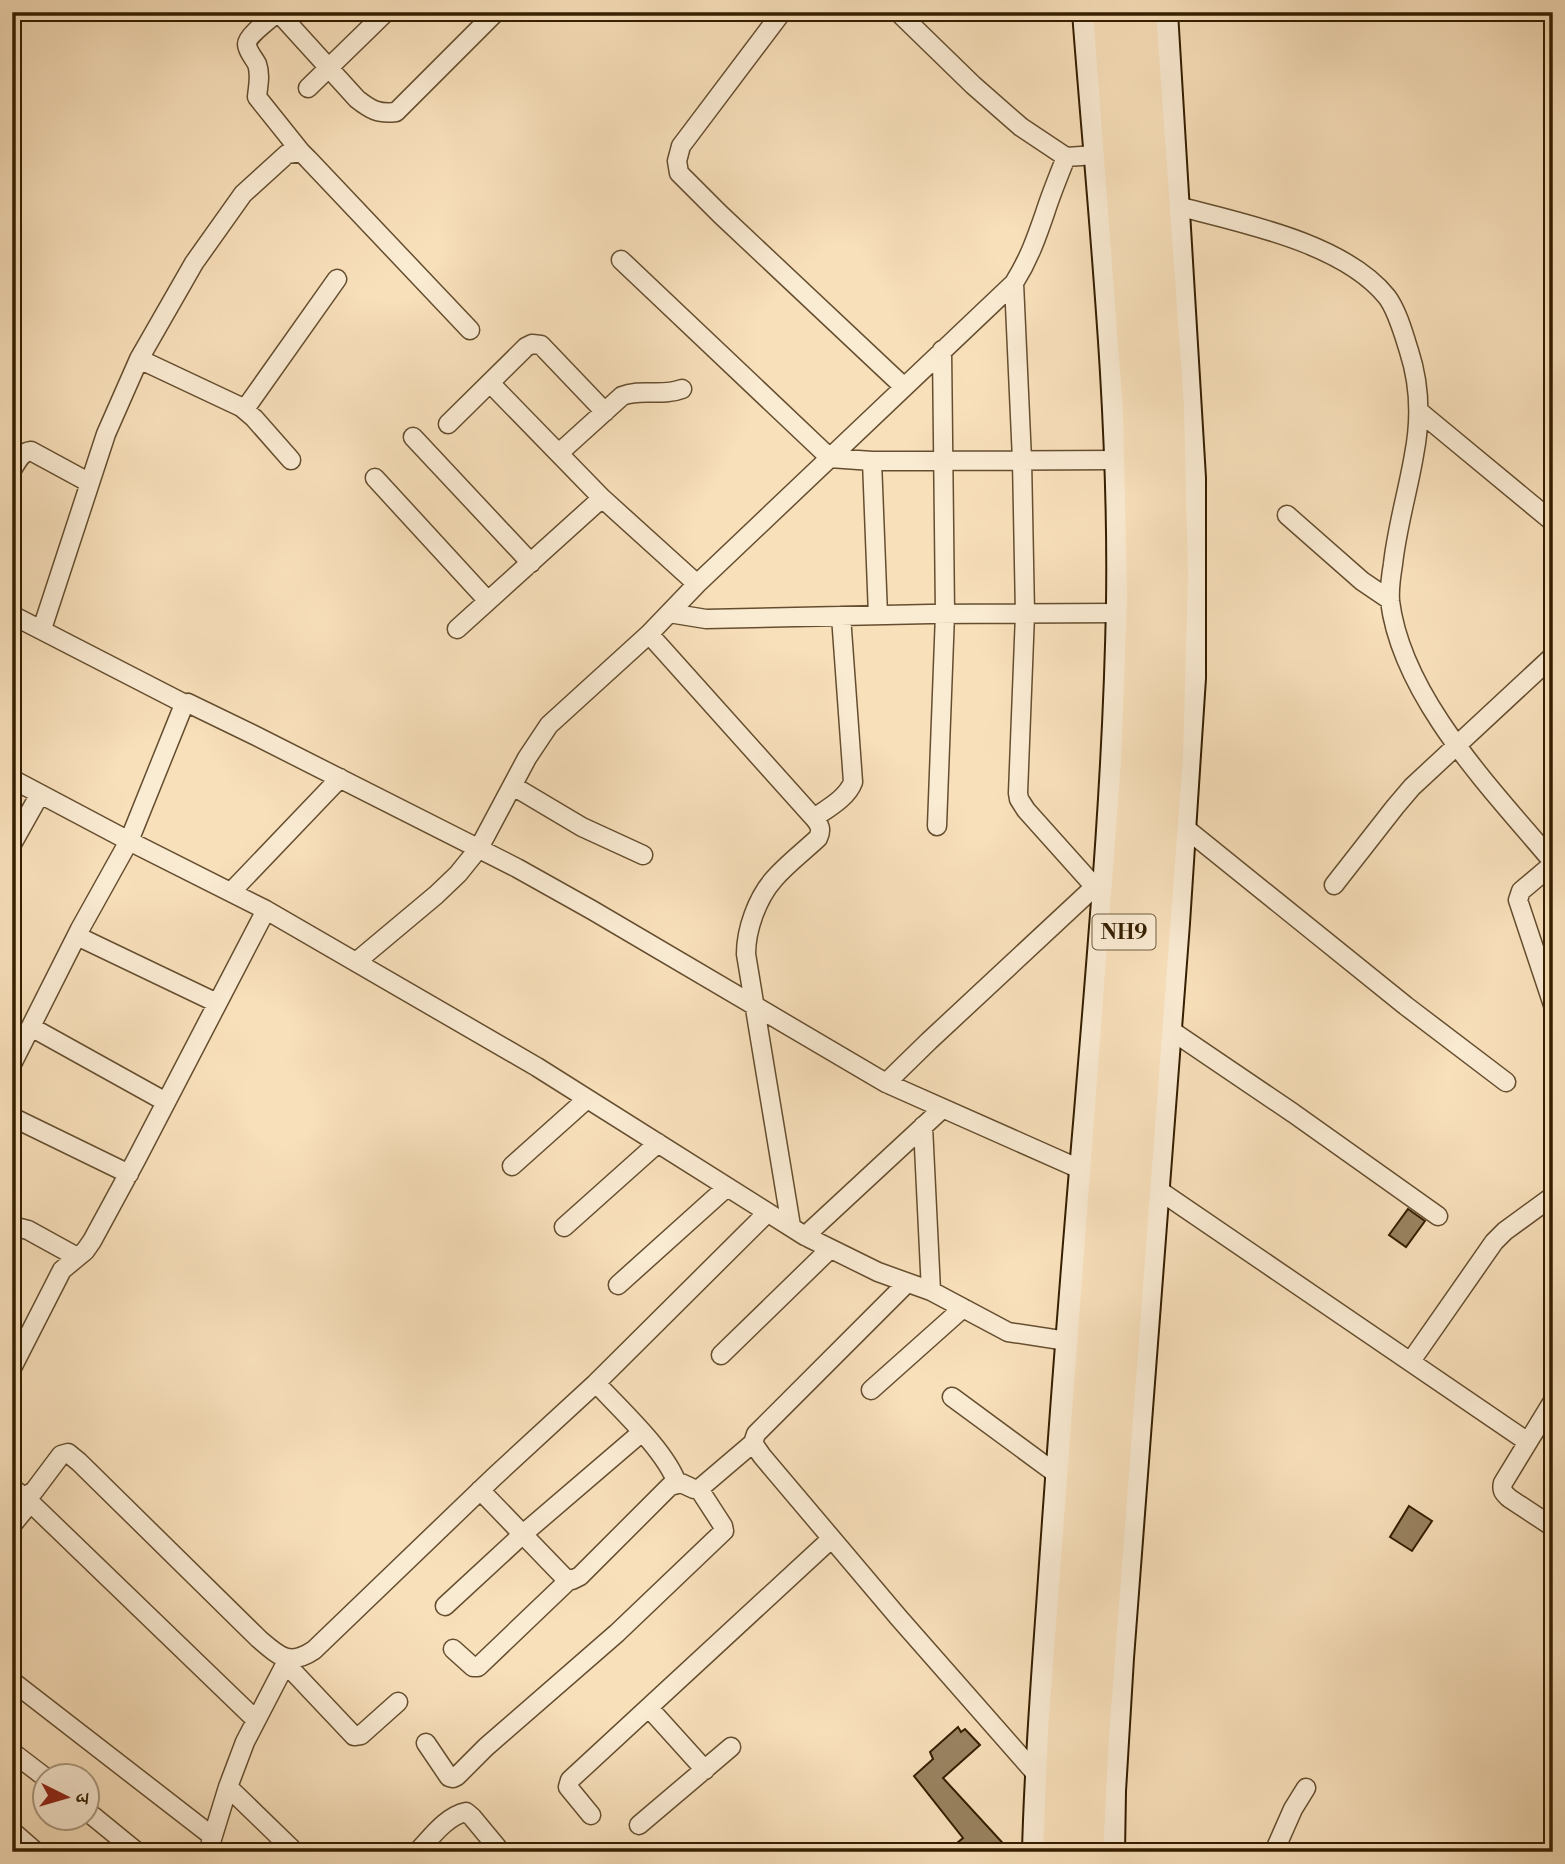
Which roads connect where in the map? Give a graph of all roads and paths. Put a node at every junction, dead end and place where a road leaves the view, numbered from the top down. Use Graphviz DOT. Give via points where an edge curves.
graph roads {
  1 [pos="278,12"];
  2 [pos="386,12"];
  3 [pos="496,12"];
  4 [pos="782,12"];
  5 [pos="898,12"];
  6 [pos="1086,12"];
  7 [pos="1109,12"];
  8 [pos="1140,12"];
  9 [pos="1165,12"];
  10 [pos="329,67"];
  11 [pos="308,88"];
  12 [pos="301,152"];
  13 [pos="1096,155"];
  14 [pos="1066,157"];
  15 [pos="1177,206"];
  16 [pos="621,260"];
  17 [pos="337,279"];
  18 [pos="1014,283"];
  19 [pos="470,330"];
  20 [pos="942,351"];
  21 [pos="139,359"];
  22 [pos="491,384"];
  23 [pos="904,387"];
  24 [pos="682,389"];
  25 [pos="245,409"];
  26 [pos="605,412"];
  27 [pos="1420,412"];
  28 [pos="447,424"];
  29 [pos="413,436"];
  30 [pos="559,453"];
  31 [pos="830,458"];
  32 [pos="291,460"];
  33 [pos="944,460"];
  34 [pos="1022,460"];
  35 [pos="1118,460"];
  36 [pos="872,461"];
  37 [pos="12,470"];
  38 [pos="375,478"];
  39 [pos="90,483"];
  40 [pos="602,498"];
  41 [pos="1287,515"];
  42 [pos="1553,523"];
  43 [pos="531,562"];
  44 [pos="697,584"];
  45 [pos="1390,600"];
  46 [pos="488,601"];
  47 [pos="669,613"];
  48 [pos="1119,613"];
  49 [pos="945,614"];
  50 [pos="1025,614"];
  51 [pos="12,615"];
  52 [pos="878,615"];
  53 [pos="841,616"];
  54 [pos="41,629"];
  55 [pos="457,629"];
  56 [pos="649,634"];
  57 [pos="1553,656"];
  58 [pos="185,704"];
  59 [pos="1457,746"];
  60 [pos="340,778"];
  61 [pos="12,779"];
  62 [pos="513,786"];
  63 [pos="40,794"];
  64 [pos="814,818"];
  65 [pos="937,827"];
  66 [pos="1184,827"];
  67 [pos="129,841"];
  68 [pos="1547,842"];
  69 [pos="12,844"];
  70 [pos="479,848"];
  71 [pos="643,856"];
  72 [pos="1553,863"];
  73 [pos="1101,881"];
  74 [pos="1334,885"];
  75 [pos="231,892"];
  76 [pos="266,910"];
  77 [pos="77,936"];
  78 [pos="356,962"];
  79 [pos="217,1003"];
  80 [pos="1553,1005"];
  81 [pos="754,1006"];
  82 [pos="31,1027"];
  83 [pos="1169,1029"];
  84 [pos="12,1065"];
  85 [pos="1506,1082"];
  86 [pos="886,1083"];
  87 [pos="587,1099"];
  88 [pos="166,1102"];
  89 [pos="942,1109"];
  90 [pos="12,1117"];
  91 [pos="923,1126"];
  92 [pos="658,1143"];
  93 [pos="512,1166"];
  94 [pos="1082,1170"];
  95 [pos="129,1174"];
  96 [pos="727,1187"];
  97 [pos="1157,1189"];
  98 [pos="1553,1196"];
  99 [pos="767,1213"];
  100 [pos="1438,1216"];
  101 [pos="564,1227"];
  102 [pos="12,1229"];
  103 [pos="798,1231"];
  104 [pos="830,1249"];
  105 [pos="77,1257"];
  106 [pos="907,1283"];
  107 [pos="618,1285"];
  108 [pos="931,1291"];
  109 [pos="963,1308"];
  110 [pos="1067,1341"];
  111 [pos="721,1355"];
  112 [pos="1411,1362"];
  113 [pos="12,1368"];
  114 [pos="596,1382"];
  115 [pos="871,1390"];
  116 [pos="952,1397"];
  117 [pos="1553,1401"];
  118 [pos="642,1432"];
  119 [pos="1528,1442"];
  120 [pos="753,1443"];
  121 [pos="1058,1475"];
  122 [pos="677,1483"];
  123 [pos="699,1489"];
  124 [pos="480,1490"];
  125 [pos="23,1495"];
  126 [pos="12,1525"];
  127 [pos="1553,1527"];
  128 [pos="523,1534"];
  129 [pos="831,1539"];
  130 [pos="569,1580"];
  131 [pos="445,1606"];
  132 [pos="453,1649"];
  133 [pos="287,1662"];
  134 [pos="12,1681"];
  135 [pos="398,1702"];
  136 [pos="649,1708"];
  137 [pos="256,1720"];
  138 [pos="426,1743"];
  139 [pos="732,1747"];
  140 [pos="12,1752"];
  141 [pos="32,1767"];
  142 [pos="705,1770"];
  143 [pos="1037,1775"];
  144 [pos="228,1787"];
  145 [pos="1306,1788"];
  146 [pos="591,1815"];
  147 [pos="102,1823"];
  148 [pos="639,1825"];
  149 [pos="12,1831"];
  150 [pos="210,1844"];
  151 [pos="36,1852"];
  152 [pos="137,1852"];
  153 [pos="295,1852"];
  154 [pos="417,1852"];
  155 [pos="501,1852"];
  156 [pos="1035,1852"];
  157 [pos="1059,1852"];
  158 [pos="1087,1852"];
  159 [pos="1112,1852"];
  160 [pos="1274,1852"];
  1 -- 10 [label="street"];
  1 -- 12 [label="street" via="247,44 260,75 257,97"];
  2 -- 10 [label="street"];
  3 -- 10 [label="street" via="396,112 370,109"];
  4 -- 23 [label="street" via="681,146 680,173"];
  5 -- 14 [label="street" via="1021,127"];
  6 -- 13 [label="main road"];
  7 -- 157 [label="highway, NH9" via="1139,411 1142,611 1137,761 1064,1730"];
  8 -- 158 [label="highway, NH9" via="1168,407 1172,577 1167,757"];
  9 -- 15 [label="main road"];
  10 -- 11 [label="street"];
  12 -- 19 [label="street"];
  12 -- 21 [label="street" via="287,155 243,194 194,263"];
  13 -- 14 [label="street"];
  13 -- 35 [label="main road"];
  14 -- 18 [label="street" via="1035,244"];
  15 -- 27 [label="street" via="1326,252 1369,277 1389,299 1404,335 1416,374"];
  15 -- 66 [label="main road" via="1195,570"];
  16 -- 31 [label="street"];
  17 -- 25 [label="street"];
  18 -- 20 [label="street"];
  18 -- 34 [label="street"];
  20 -- 23 [label="street"];
  20 -- 33 [label="street"];
  21 -- 25 [label="street"];
  21 -- 39 [label="street"];
  22 -- 26 [label="street" via="526,347 541,345"];
  22 -- 28 [label="street"];
  22 -- 30 [label="street"];
  23 -- 31 [label="street"];
  24 -- 26 [label="street" via="668,394 627,394"];
  25 -- 32 [label="street"];
  26 -- 30 [label="street"];
  27 -- 42 [label="street"];
  27 -- 45 [label="street" via="1394,547"];
  29 -- 43 [label="street"];
  30 -- 40 [label="street"];
  31 -- 36 [label="street"];
  31 -- 44 [label="street"];
  33 -- 34 [label="street"];
  33 -- 36 [label="street"];
  33 -- 49 [label="street"];
  34 -- 35 [label="street"];
  34 -- 50 [label="street"];
  35 -- 48 [label="main road"];
  36 -- 52 [label="street"];
  37 -- 39 [label="street" via="26,451 31,451"];
  38 -- 46 [label="street"];
  39 -- 54 [label="street"];
  40 -- 43 [label="street"];
  40 -- 44 [label="street"];
  41 -- 45 [label="street"];
  43 -- 46 [label="street"];
  44 -- 47 [label="street"];
  45 -- 59 [label="street" via="1401,645 1416,678"];
  46 -- 55 [label="street"];
  47 -- 53 [label="street" via="706,619"];
  47 -- 56 [label="street"];
  48 -- 50 [label="street"];
  48 -- 73 [label="main road"];
  49 -- 50 [label="street"];
  49 -- 52 [label="street"];
  49 -- 65 [label="street"];
  50 -- 73 [label="street" via="1019,799"];
  51 -- 54 [label="street"];
  52 -- 53 [label="street"];
  53 -- 64 [label="street" via="853,782 844,796"];
  54 -- 58 [label="street"];
  56 -- 62 [label="street" via="549,724"];
  56 -- 64 [label="street"];
  57 -- 59 [label="street"];
  58 -- 60 [label="street"];
  58 -- 67 [label="street"];
  59 -- 68 [label="street"];
  59 -- 74 [label="street" via="1412,787"];
  60 -- 70 [label="street"];
  60 -- 75 [label="street"];
  61 -- 63 [label="street"];
  62 -- 70 [label="street"];
  62 -- 71 [label="street"];
  63 -- 67 [label="street"];
  63 -- 69 [label="street"];
  64 -- 81 [label="street" via="820,827 818,838 774,878 747,931"];
  66 -- 83 [label="main road"];
  66 -- 85 [label="street"];
  67 -- 75 [label="street"];
  67 -- 77 [label="street"];
  68 -- 72 [label="street"];
  70 -- 78 [label="street" via="436,895"];
  70 -- 81 [label="street"];
  72 -- 80 [label="street" via="1521,891 1518,900"];
  73 -- 86 [label="street"];
  73 -- 94 [label="main road"];
  75 -- 76 [label="street"];
  76 -- 78 [label="street"];
  76 -- 79 [label="street"];
  77 -- 79 [label="street"];
  77 -- 82 [label="street"];
  78 -- 87 [label="street"];
  79 -- 88 [label="street"];
  81 -- 86 [label="street"];
  81 -- 103 [label="street"];
  82 -- 84 [label="street"];
  82 -- 88 [label="street"];
  83 -- 97 [label="main road"];
  83 -- 100 [label="street"];
  86 -- 89 [label="street"];
  87 -- 92 [label="street"];
  87 -- 93 [label="street"];
  88 -- 95 [label="street"];
  89 -- 91 [label="street"];
  89 -- 94 [label="street"];
  90 -- 95 [label="street"];
  91 -- 103 [label="street"];
  91 -- 108 [label="street"];
  92 -- 96 [label="street"];
  92 -- 101 [label="street"];
  94 -- 110 [label="main road"];
  95 -- 105 [label="street" via="89,1247"];
  96 -- 99 [label="street"];
  96 -- 107 [label="street"];
  97 -- 112 [label="street"];
  97 -- 159 [label="main road" via="1121,1658"];
  98 -- 112 [label="street" via="1494,1242"];
  99 -- 103 [label="street"];
  99 -- 114 [label="street"];
  102 -- 105 [label="street" via="28,1230"];
  103 -- 104 [label="street"];
  104 -- 106 [label="street"];
  104 -- 111 [label="street"];
  105 -- 113 [label="street" via="62,1270"];
  106 -- 108 [label="street"];
  106 -- 120 [label="street" via="756,1434"];
  108 -- 109 [label="street"];
  109 -- 110 [label="street" via="1008,1332"];
  109 -- 115 [label="street"];
  110 -- 121 [label="main road"];
  112 -- 119 [label="street"];
  114 -- 118 [label="street"];
  114 -- 124 [label="street"];
  116 -- 121 [label="street"];
  117 -- 119 [label="street"];
  118 -- 122 [label="street" via="670,1466"];
  118 -- 128 [label="street"];
  119 -- 127 [label="street" via="1503,1483 1503,1493"];
  120 -- 123 [label="street"];
  120 -- 129 [label="street"];
  121 -- 143 [label="main road"];
  122 -- 123 [label="street"];
  122 -- 130 [label="street" via="580,1576"];
  123 -- 138 [label="street" via="724,1531 617,1633 457,1776 449,1777"];
  124 -- 128 [label="street"];
  124 -- 133 [label="street" via="314,1650"];
  125 -- 126 [label="street"];
  125 -- 133 [label="street" via="34,1492 61,1455 68,1453"];
  125 -- 137 [label="street"];
  128 -- 130 [label="street"];
  128 -- 131 [label="street"];
  129 -- 136 [label="street"];
  129 -- 143 [label="street"];
  130 -- 132 [label="street" via="478,1667"];
  133 -- 135 [label="street" via="354,1736"];
  133 -- 137 [label="street"];
  134 -- 150 [label="street"];
  136 -- 142 [label="street"];
  136 -- 146 [label="street" via="570,1780 568,1787"];
  137 -- 144 [label="street"];
  139 -- 142 [label="street"];
  140 -- 141 [label="street"];
  142 -- 148 [label="street"];
  143 -- 156 [label="main road"];
  144 -- 150 [label="street"];
  144 -- 153 [label="street"];
  145 -- 160 [label="street"];
  147 -- 152 [label="street"];
  149 -- 151 [label="street"];
  154 -- 155 [label="street" via="449,1821 466,1812"];
}
